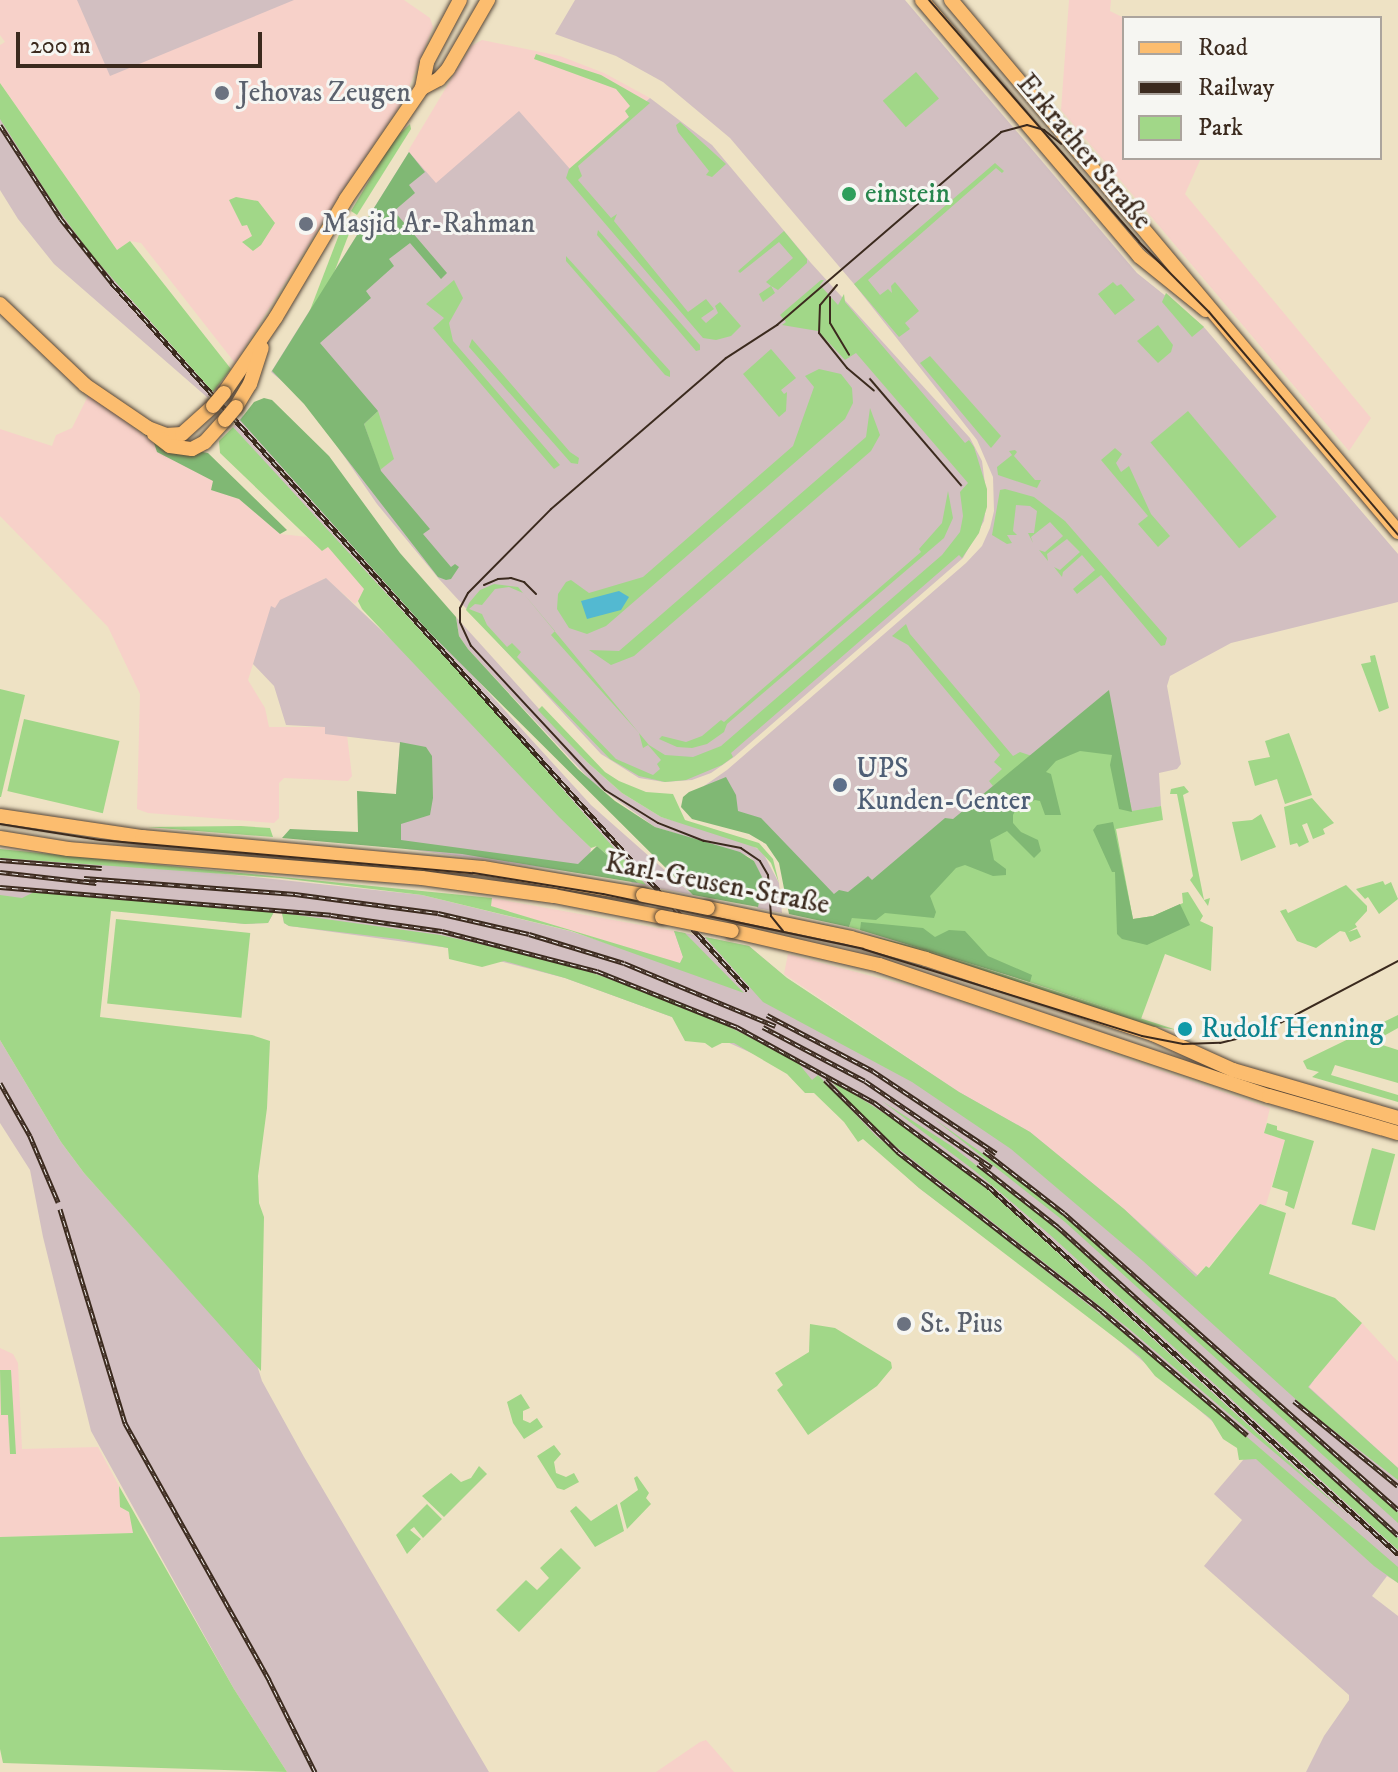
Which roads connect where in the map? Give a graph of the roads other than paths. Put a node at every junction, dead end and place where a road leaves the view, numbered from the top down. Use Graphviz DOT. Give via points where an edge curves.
graph roads {
  1 [pos="460,0"];
  2 [pos="488,0"];
  3 [pos="922,0"];
  4 [pos="951,0"];
  5 [pos="461,20"];
  6 [pos="422,88"];
  7 [pos="0,304"];
  8 [pos="1221,324"];
  9 [pos="271,325"];
  10 [pos="148,428"];
  11 [pos="1398,532"];
  12 [pos="0,813"];
  13 [pos="0,838"];
  14 [pos="989,1001"];
  15 [pos="1058,1002"];
  16 [pos="1297,1097"];
  17 [pos="1398,1118"];
  18 [pos="1398,1133"];
  1 -- 5 [label="main road"];
  2 -- 5 [label="main road"];
  3 -- 8 [label="main road, Erkrather Straße" via="1139,256"];
  4 -- 8 [label="main road, Erkrather Straße"];
  5 -- 6 [label="main road" via="427,62"];
  5 -- 6 [label="main road" via="448,69"];
  6 -- 9 [label="main road"];
  7 -- 10 [label="main road" via="85,385"];
  8 -- 11 [label="main road, Erkrather Straße"];
  9 -- 10 [label="main road, bridge" via="224,393 192,426 175,435"];
  9 -- 10 [label="main road, bridge" via="250,384 205,442 192,449 175,448"];
  12 -- 15 [label="main road, Karl-Geusen-Straße, bridge" via="81,830 423,861 643,895 875,944"];
  13 -- 14 [label="main road, Karl-Geusen-Straße, bridge" via="68,849 436,880 662,917 866,961"];
  14 -- 15 [label="main road" via="1000,989"];
  14 -- 16 [label="main road, Karl-Geusen-Straße"];
  15 -- 16 [label="main road, Karl-Geusen-Straße" via="1153,1034"];
  16 -- 17 [label="main road, Karl-Geusen-Straße"];
  16 -- 18 [label="main road, Karl-Geusen-Straße"];
}
